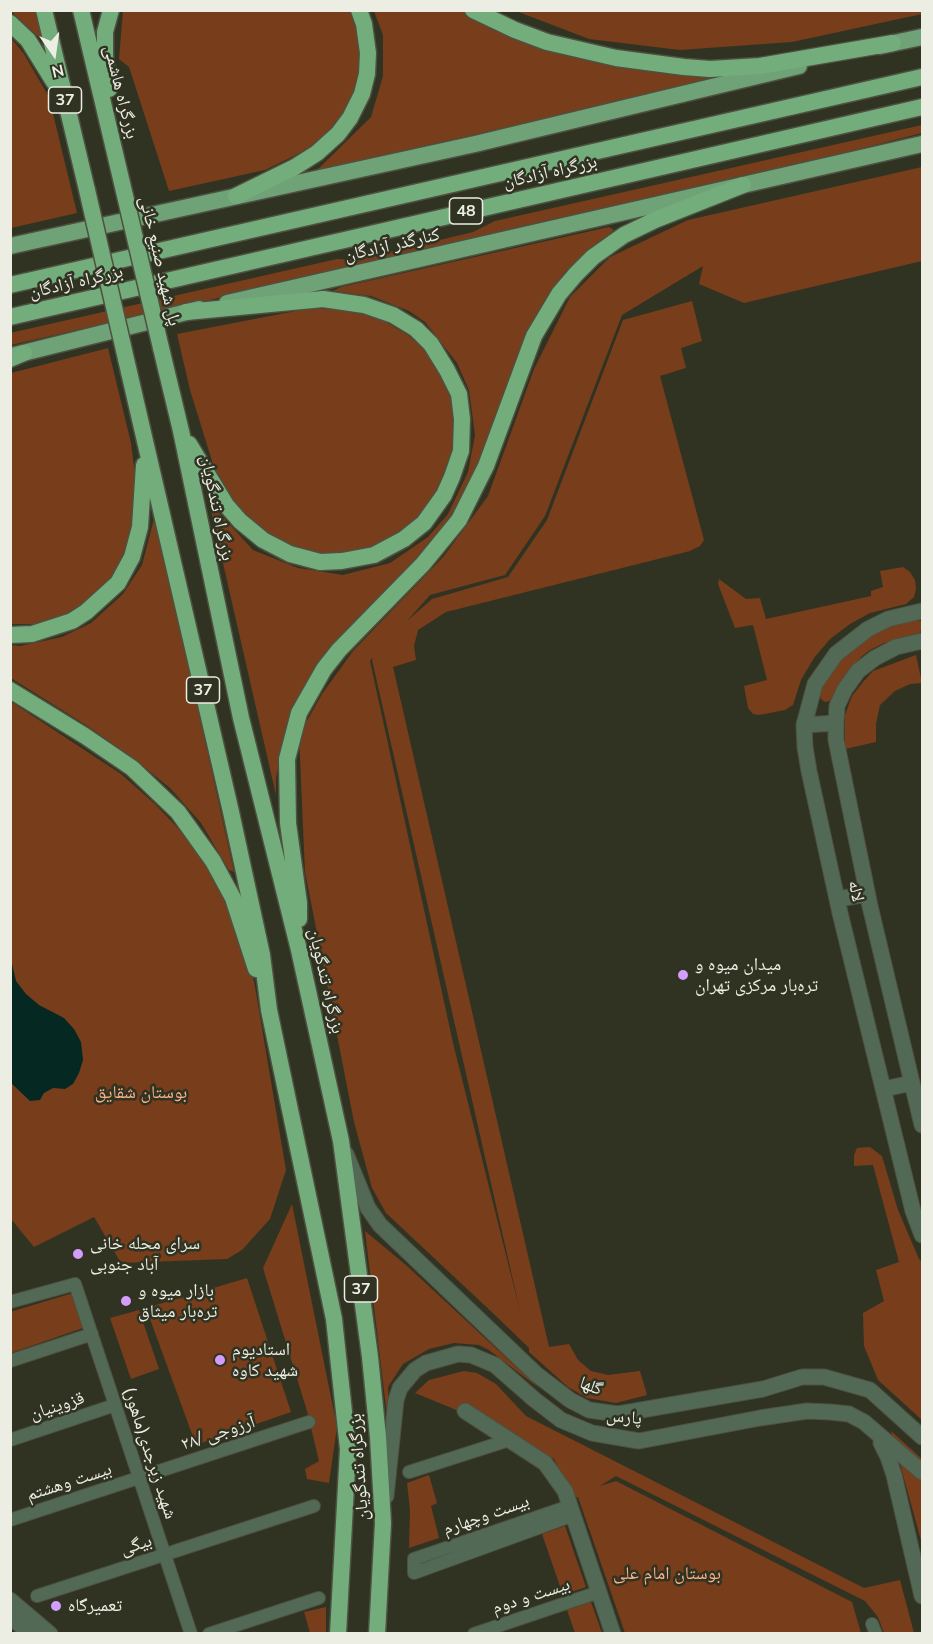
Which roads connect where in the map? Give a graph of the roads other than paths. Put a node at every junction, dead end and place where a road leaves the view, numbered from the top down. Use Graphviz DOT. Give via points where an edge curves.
graph roads {
  1 [pos="44,10"];
  2 [pos="81,10"];
  3 [pos="111,10"];
  4 [pos="359,10"];
  5 [pos="473,10"];
  6 [pos="10,23"];
  7 [pos="922,37"];
  8 [pos="893,43"];
  9 [pos="922,77"];
  10 [pos="67,105"];
  11 [pos="922,107"];
  12 [pos="109,129"];
  13 [pos="922,144"];
  14 [pos="122,183"];
  15 [pos="743,185"];
  16 [pos="236,196"];
  17 [pos="10,246"];
  18 [pos="10,285"];
  19 [pos="186,312"];
  20 [pos="10,317"];
  21 [pos="160,348"];
  22 [pos="15,356"];
  23 [pos="181,431"];
  24 [pos="144,437"];
  25 [pos="922,611"];
  26 [pos="10,635"];
  27 [pos="922,641"];
  28 [pos="10,690"];
  29 [pos="836,723"];
  30 [pos="804,724"];
  31 [pos="867,894"];
  32 [pos="838,899"];
  33 [pos="299,950"];
  34 [pos="269,1010"];
  35 [pos="912,1083"];
  36 [pos="884,1089"];
  37 [pos="922,1125"];
  38 [pos="341,1141"];
  39 [pos="922,1235"];
  40 [pos="10,1302"];
  41 [pos="92,1334"];
  42 [pos="10,1361"];
  43 [pos="115,1406"];
  44 [pos="465,1411"];
  45 [pos="309,1422"];
  46 [pos="922,1437"];
  47 [pos="10,1440"];
  48 [pos="510,1440"];
  49 [pos="881,1443"];
  50 [pos="409,1472"];
  51 [pos="922,1472"];
  52 [pos="139,1478"];
  53 [pos="314,1506"];
  54 [pos="572,1511"];
  55 [pos="10,1520"];
  56 [pos="383,1523"];
  57 [pos="165,1554"];
  58 [pos="414,1559"];
  59 [pos="599,1592"];
  60 [pos="37,1596"];
  61 [pos="922,1596"];
  62 [pos="319,1598"];
  63 [pos="10,1600"];
  64 [pos="10,1616"];
  65 [pos="30,1634"];
  66 [pos="51,1634"];
  67 [pos="191,1634"];
  68 [pos="209,1634"];
  69 [pos="338,1634"];
  70 [pos="377,1634"];
  71 [pos="474,1634"];
  72 [pos="613,1634"];
  1 -- 10 [label="highway, 37"];
  2 -- 12 [label="highway, بزرگراه هاشمی / 37"];
  3 -- 12 [label="highway" via="105,32"];
  4 -- 16 [label="highway" via="364,24 368,74 350,118 317,153"];
  5 -- 8 [label="highway" via="547,42 616,58 684,67 760,66"];
  6 -- 10 [label="highway" via="28,40"];
  7 -- 8 [label="main road"];
  8 -- 16 [label="main road" via="621,110"];
  9 -- 18 [label="highway, بزرگراه آزادگان / 48"];
  10 -- 24 [label="highway, بزرگراه تندگویان / 37, bridge"];
  11 -- 20 [label="highway, بزرگراه آزادگان / 48"];
  12 -- 14 [label="highway, بزرگراه هاشمی / 37"];
  13 -- 15 [label="main road, کنارگذر آزادگان"];
  14 -- 21 [label="highway, پل شهید صنیع خانی / 37, bridge"];
  15 -- 19 [label="main road, کنارگذر آزادگان"];
  15 -- 33 [label="highway" via="624,235 576,274 534,336 486,465 459,520 423,564 339,650 312,688 299,713 287,759 288,823 299,903"];
  16 -- 17 [label="main road"];
  19 -- 22 [label="main road, کنارگذر آزادگان"];
  19 -- 23 [label="highway" via="323,299 364,305 393,315 416,329 430,344 459,394 462,419 460,451 444,495 424,523 374,555 320,562 290,554 263,540 240,521"];
  21 -- 23 [label="highway, بزرگراه تندگویان / 37"];
  23 -- 33 [label="highway, بزرگراه تندگویان / 37" via="241,718"];
  24 -- 26 [label="highway" via="140,527 132,557 118,583 72,621 32,634"];
  24 -- 34 [label="highway, بزرگراه تندگویان / 37" via="231,812 262,955"];
  25 -- 30 [label="street, لاله" via="888,619 836,654 815,684"];
  27 -- 29 [label="street, لاله" via="896,647 858,671 837,706"];
  28 -- 34 [label="highway" via="86,735 132,768 178,812 213,861 233,898"];
  29 -- 30 [label="street"];
  29 -- 31 [label="street, لاله" via="836,740"];
  30 -- 32 [label="street, لاله" via="809,771"];
  31 -- 32 [label="street"];
  31 -- 35 [label="street, لاله"];
  32 -- 36 [label="street, لاله"];
  33 -- 38 [label="highway, بزرگراه تندگویان / 37"];
  34 -- 69 [label="highway, بزرگراه تندگویان / 37" via="334,1319 348,1449"];
  35 -- 36 [label="street"];
  35 -- 37 [label="street, لاله"];
  36 -- 39 [label="street, لاله"];
  38 -- 46 [label="street, گلها" via="368,1208 380,1224 536,1374 570,1401 590,1410 618,1414 763,1389 802,1377 824,1377 870,1390"];
  38 -- 56 [label="highway, بزرگراه تندگویان / 37" via="370,1357"];
  40 -- 41 [label="street, شهید زبرجدی(ماهور)" via="75,1284"];
  41 -- 42 [label="street"];
  41 -- 43 [label="street, شهید زبرجدی(ماهور)"];
  43 -- 47 [label="street, قزوینیان"];
  43 -- 52 [label="street, شهید زبرجدی(ماهور)"];
  44 -- 48 [label="street"];
  45 -- 52 [label="street, آرزوجی /۲۸"];
  48 -- 50 [label="street"];
  48 -- 54 [label="street" via="545,1463 565,1491"];
  49 -- 61 [label="street" via="894,1475"];
  51 -- 56 [label="street, پارس" via="864,1422 849,1414 807,1411 639,1441 610,1438 561,1420 495,1365 458,1354 426,1363 400,1388 394,1410"];
  52 -- 55 [label="street, بیست وهشتم"];
  52 -- 57 [label="street, شهید زبرجدی(ماهور)"];
  53 -- 57 [label="street, بیگی"];
  54 -- 58 [label="street" via="414,1573"];
  54 -- 59 [label="street"];
  56 -- 70 [label="highway, بزرگراه تندگویان / 37"];
  57 -- 60 [label="street, بیگی"];
  57 -- 67 [label="street, شهید زبرجدی(ماهور)"];
  59 -- 71 [label="street, بیست و دوم"];
  59 -- 72 [label="street"];
  62 -- 68 [label="street"];
  63 -- 66 [label="street"];
  64 -- 65 [label="street"];
}
